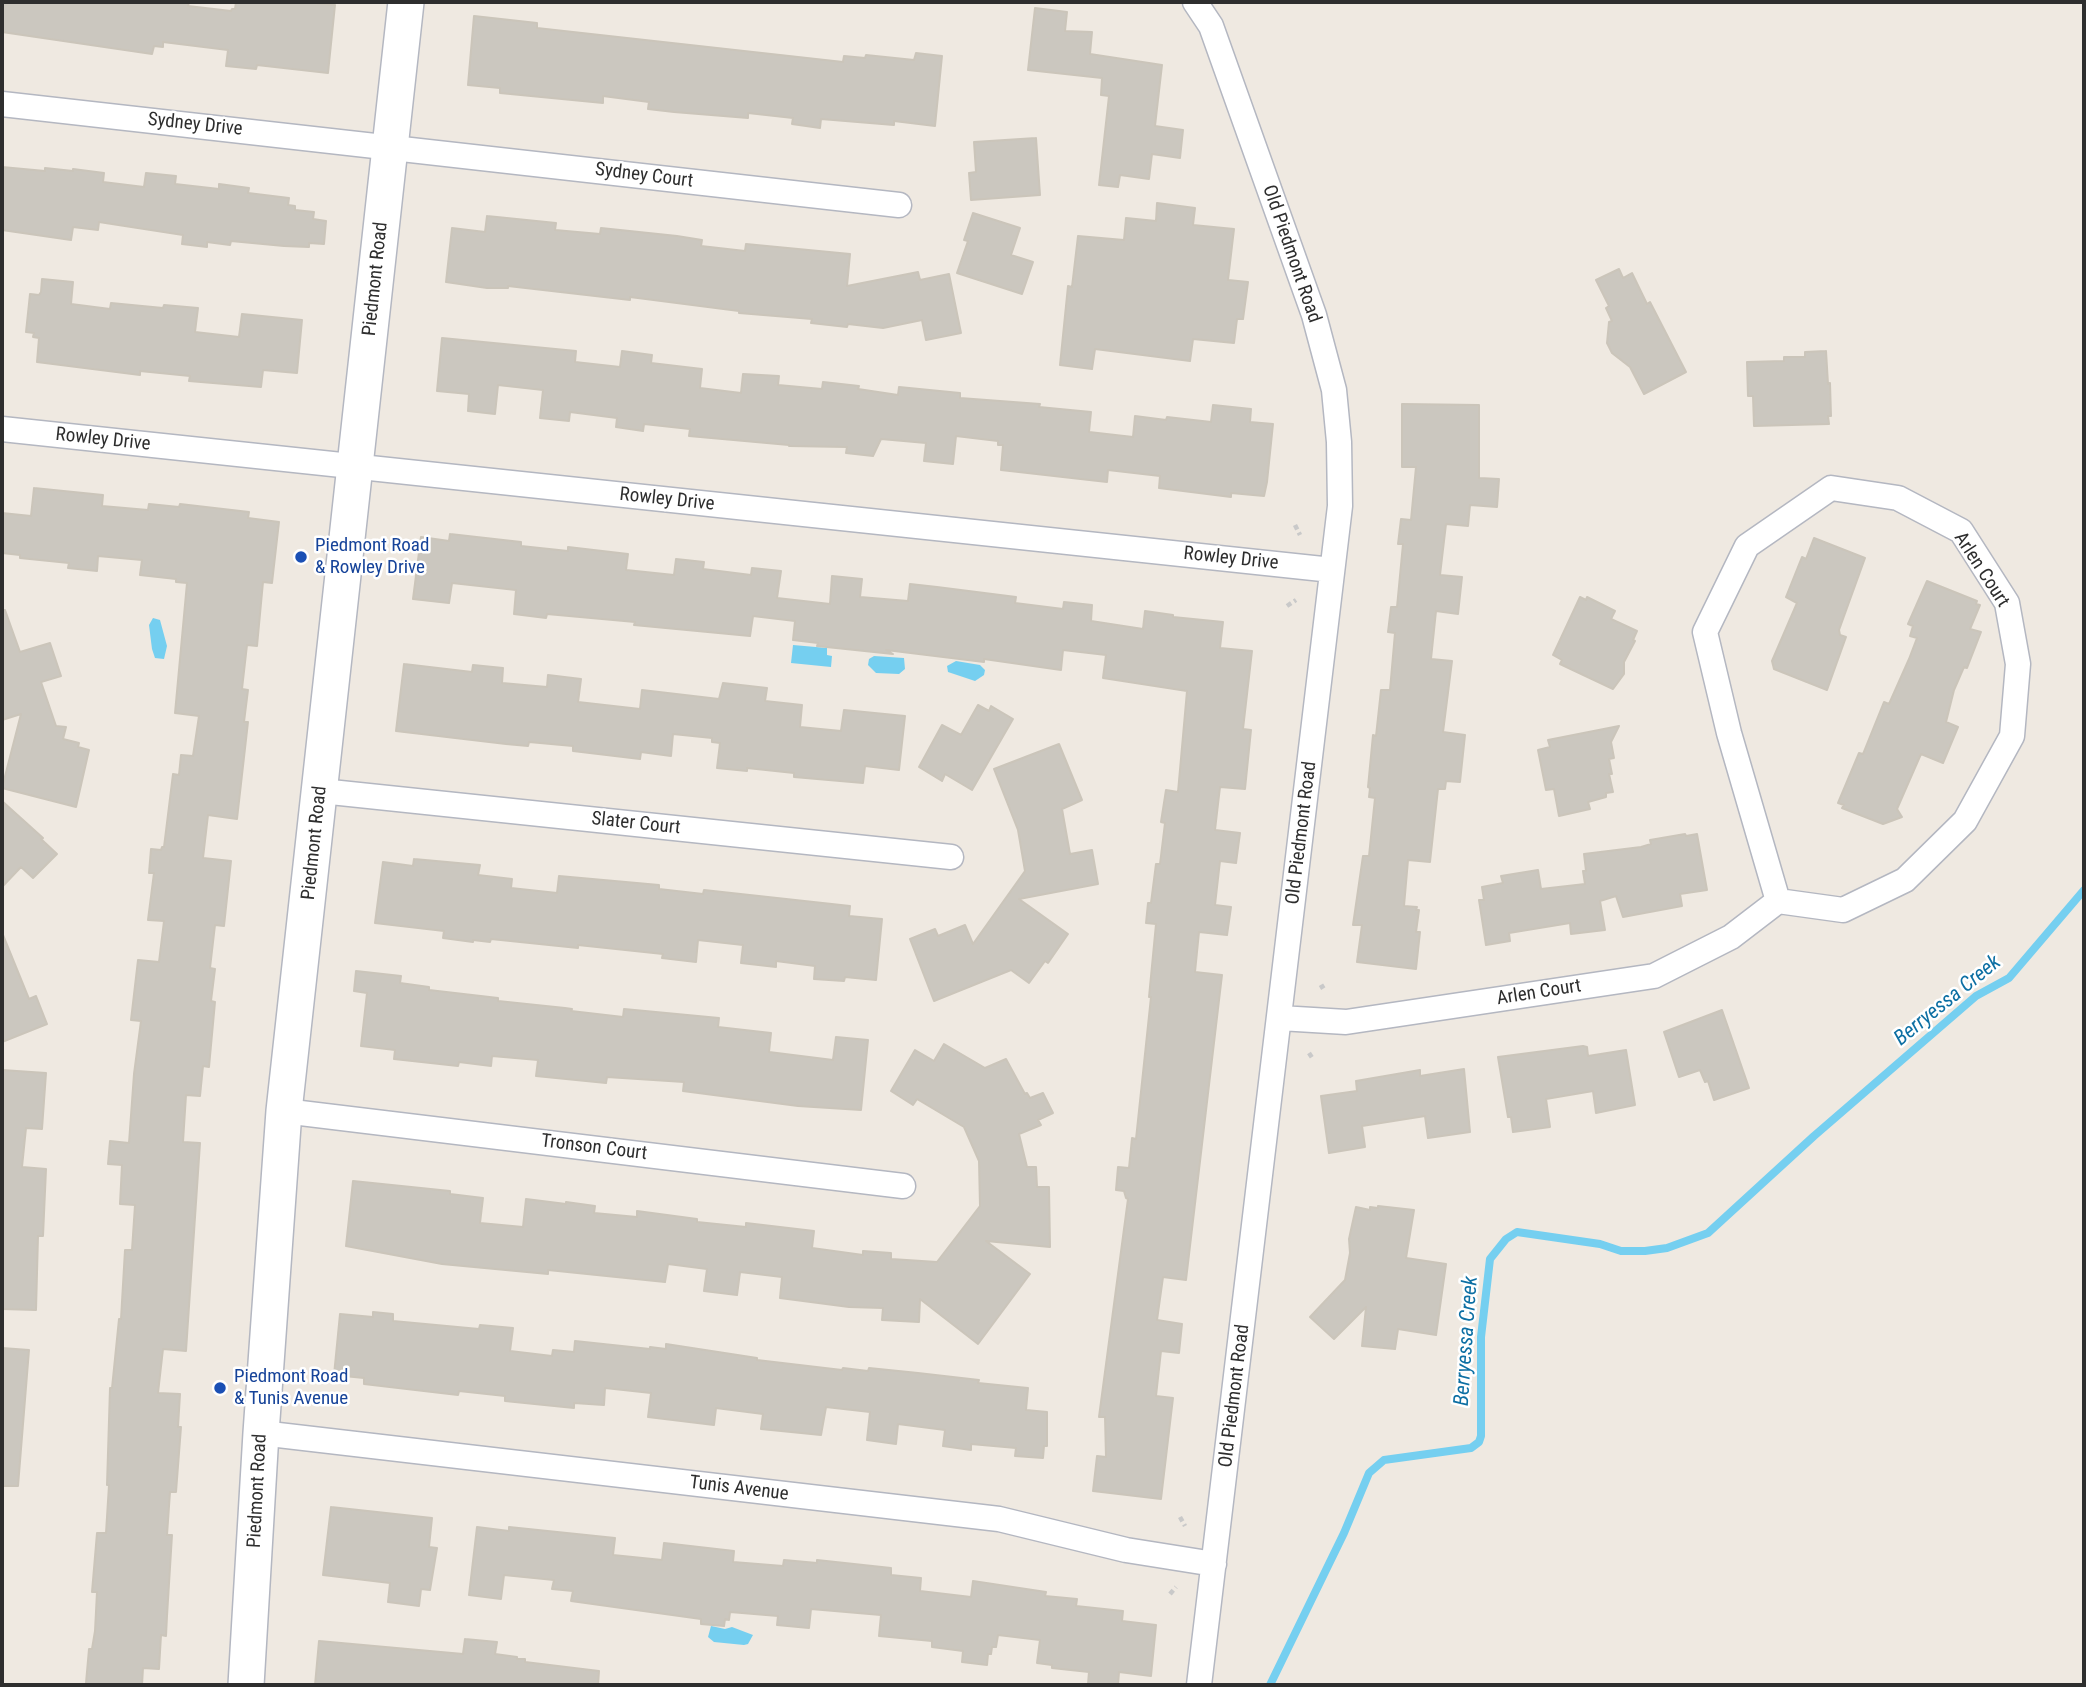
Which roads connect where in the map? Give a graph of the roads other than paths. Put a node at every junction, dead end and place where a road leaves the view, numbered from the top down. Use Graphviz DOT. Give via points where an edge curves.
graph roads {
  1 [pos="406,2"];
  2 [pos="1195,2"];
  3 [pos="2,104"];
  4 [pos="389,146"];
  5 [pos="899,205"];
  6 [pos="2,429"];
  7 [pos="356,467"];
  8 [pos="1332,570"];
  9 [pos="321,791"];
  10 [pos="951,857"];
  11 [pos="1778,901"];
  12 [pos="1280,1018"];
  13 [pos="285,1111"];
  14 [pos="904,1186"];
  15 [pos="261,1433"];
  16 [pos="1214,1564"];
  17 [pos="246,1685"];
  18 [pos="1199,1685"];
  1 -- 4 [label="main road, Piedmont Road"];
  2 -- 8 [label="street, Old Piedmont Road" via="1211,26 1314,315 1334,390 1340,506"];
  3 -- 4 [label="street, Sydney Drive"];
  4 -- 5 [label="street, Sydney Court"];
  4 -- 7 [label="main road, Piedmont Road"];
  6 -- 7 [label="street, Rowley Drive"];
  7 -- 8 [label="street, Rowley Drive"];
  7 -- 9 [label="main road, Piedmont Road"];
  8 -- 12 [label="street, Old Piedmont Road"];
  9 -- 10 [label="street, Slater Court"];
  9 -- 13 [label="main road, Piedmont Road"];
  11 -- 11 [label="street, Arlen Court" via="1704,632 1747,546 1831,488 1898,498 1961,531 2007,603 2018,664 2012,736 1965,821 1905,880 1843,911"];
  11 -- 12 [label="street, Arlen Court" via="1731,937 1654,976 1346,1022"];
  12 -- 16 [label="street, Old Piedmont Road"];
  13 -- 14 [label="street, Tronson Court"];
  13 -- 15 [label="main road, Piedmont Road"];
  15 -- 16 [label="street, Tunis Avenue" via="999,1518 1126,1550"];
  15 -- 17 [label="main road, Piedmont Road"];
  16 -- 18 [label="street, Old Piedmont Road"];
}
